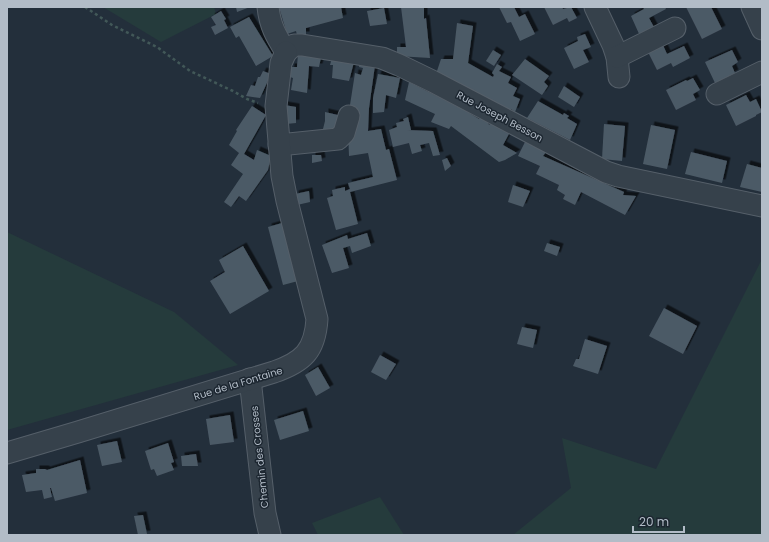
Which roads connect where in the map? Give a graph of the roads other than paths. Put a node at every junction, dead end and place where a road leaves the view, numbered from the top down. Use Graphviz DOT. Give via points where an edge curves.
graph roads {
  1 [pos="268,7"];
  2 [pos="595,7"];
  3 [pos="752,7"];
  4 [pos="675,28"];
  5 [pos="762,30"];
  6 [pos="286,52"];
  7 [pos="762,72"];
  8 [pos="717,94"];
  9 [pos="348,116"];
  10 [pos="279,145"];
  11 [pos="762,206"];
  12 [pos="250,379"];
  13 [pos="7,453"];
  14 [pos="270,535"];
  1 -- 6 [label="street" via="275,34"];
  2 -- 4 [label="street" via="613,45 618,67"];
  3 -- 5 [label="street"];
  6 -- 10 [label="street, Rue de la Fontaine" via="281,63 276,106"];
  6 -- 11 [label="street, Rue Joseph Besson" via="294,46 302,45 382,58 432,81 606,172"];
  7 -- 8 [label="street"];
  9 -- 10 [label="street" via="344,133 338,139"];
  10 -- 12 [label="street, Rue de la Fontaine" via="287,201 317,319 316,332 303,357 290,366"];
  12 -- 13 [label="street, Rue de la Fontaine"];
  12 -- 14 [label="street, Chemin des Crosses" via="265,513"];
}
